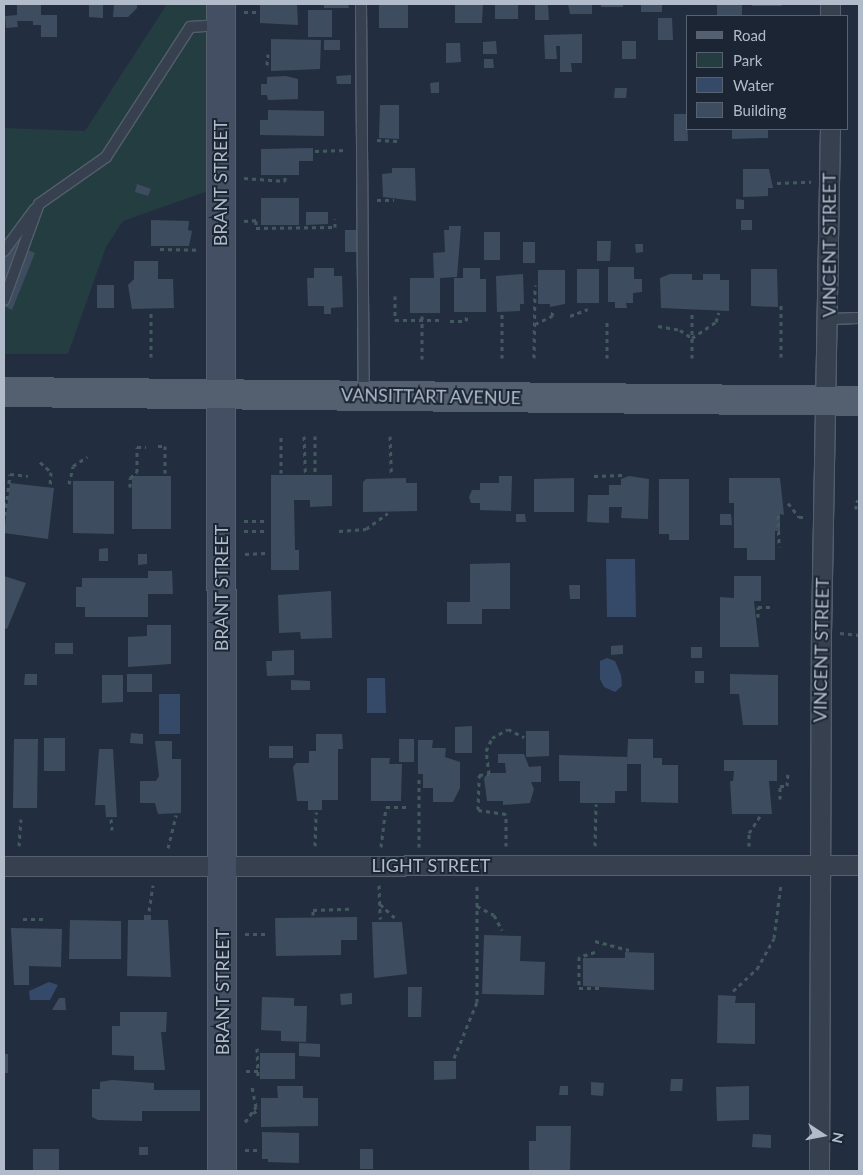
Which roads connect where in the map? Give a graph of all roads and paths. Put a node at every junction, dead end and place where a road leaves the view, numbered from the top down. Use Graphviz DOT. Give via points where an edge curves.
graph roads {
  1 [pos="361,4"];
  2 [pos="221,14"];
  3 [pos="268,54"];
  4 [pos="267,65"];
  5 [pos="830,130"];
  6 [pos="362,150"];
  7 [pos="315,151"];
  8 [pos="285,177"];
  9 [pos="236,179"];
  10 [pos="830,182"];
  11 [pos="777,183"];
  12 [pos="39,204"];
  13 [pos="335,219"];
  14 [pos="236,221"];
  15 [pos="160,249"];
  16 [pos="220,250"];
  17 [pos="4,251"];
  18 [pos="535,286"];
  19 [pos="395,296"];
  20 [pos="4,300"];
  21 [pos="781,304"];
  22 [pos="588,309"];
  23 [pos="552,310"];
  24 [pos="152,311"];
  25 [pos="719,312"];
  26 [pos="692,313"];
  27 [pos="502,314"];
  28 [pos="466,315"];
  29 [pos="570,316"];
  30 [pos="422,318"];
  31 [pos="859,318"];
  32 [pos="608,319"];
  33 [pos="829,319"];
  34 [pos="441,320"];
  35 [pos="450,321"];
  36 [pos="535,324"];
  37 [pos="658,326"];
  38 [pos="692,338"];
  39 [pos="151,357"];
  40 [pos="781,357"];
  41 [pos="422,358"];
  42 [pos="502,358"];
  43 [pos="534,358"];
  44 [pos="607,358"];
  45 [pos="692,358"];
  46 [pos="4,392"];
  47 [pos="220,394"];
  48 [pos="364,396"];
  49 [pos="825,400"];
  50 [pos="859,401"];
  51 [pos="282,436"];
  52 [pos="304,436"];
  53 [pos="315,436"];
  54 [pos="390,436"];
  55 [pos="158,446"];
  56 [pos="146,447"];
  57 [pos="87,457"];
  58 [pos="40,462"];
  59 [pos="315,472"];
  60 [pos="165,473"];
  61 [pos="281,473"];
  62 [pos="305,473"];
  63 [pos="391,474"];
  64 [pos="623,475"];
  65 [pos="28,476"];
  66 [pos="594,476"];
  67 [pos="69,484"];
  68 [pos="50,485"];
  69 [pos="130,487"];
  70 [pos="859,501"];
  71 [pos="856,509"];
  72 [pos="388,513"];
  73 [pos="5,515"];
  74 [pos="778,515"];
  75 [pos="235,521"];
  76 [pos="266,521"];
  77 [pos="235,531"];
  78 [pos="266,531"];
  79 [pos="339,531"];
  80 [pos="779,547"];
  81 [pos="266,553"];
  82 [pos="235,554"];
  83 [pos="770,607"];
  84 [pos="758,617"];
  85 [pos="836,632"];
  86 [pos="859,635"];
  87 [pos="524,737"];
  88 [pos="788,772"];
  89 [pos="419,779"];
  90 [pos="780,800"];
  91 [pos="596,804"];
  92 [pos="409,807"];
  93 [pos="316,812"];
  94 [pos="176,815"];
  95 [pos="760,816"];
  96 [pos="21,819"];
  97 [pos="112,819"];
  98 [pos="112,830"];
  99 [pos="749,848"];
  100 [pos="506,849"];
  101 [pos="595,849"];
  102 [pos="315,850"];
  103 [pos="381,850"];
  104 [pos="419,850"];
  105 [pos="19,852"];
  106 [pos="168,852"];
  107 [pos="859,864"];
  108 [pos="222,865"];
  109 [pos="819,865"];
  110 [pos="4,866"];
  111 [pos="781,878"];
  112 [pos="154,880"];
  113 [pos="379,880"];
  114 [pos="477,880"];
  115 [pos="380,904"];
  116 [pos="477,906"];
  117 [pos="349,909"];
  118 [pos="149,912"];
  119 [pos="313,915"];
  120 [pos="23,919"];
  121 [pos="44,919"];
  122 [pos="380,919"];
  123 [pos="397,920"];
  124 [pos="502,930"];
  125 [pos="237,934"];
  126 [pos="269,934"];
  127 [pos="595,941"];
  128 [pos="629,950"];
  129 [pos="595,952"];
  130 [pos="599,988"];
  131 [pos="734,991"];
  132 [pos="257,1048"];
  133 [pos="454,1058"];
  134 [pos="258,1076"];
  135 [pos="252,1087"];
  136 [pos="260,1109"];
  137 [pos="252,1113"];
  138 [pos="237,1126"];
  139 [pos="222,1171"];
  140 [pos="819,1171"];
  1 -- 6 [label="lane"];
  2 -- 12 [label="lane" via="190,27 106,157"];
  2 -- 16 [label="street, BRANT STREET"];
  3 -- 4 [label="path"];
  5 -- 10 [label="street, VINCENT STREET"];
  6 -- 7 [label="path"];
  6 -- 48 [label="lane"];
  8 -- 9 [label="path" via="285,180"];
  10 -- 11 [label="path"];
  10 -- 33 [label="street, VINCENT STREET"];
  12 -- 17 [label="lane"];
  12 -- 20 [label="lane"];
  13 -- 14 [label="path" via="335,227 256,228 258,220"];
  15 -- 16 [label="path"];
  16 -- 47 [label="street, BRANT STREET"];
  18 -- 36 [label="path"];
  19 -- 30 [label="path" via="396,320"];
  21 -- 40 [label="path"];
  22 -- 29 [label="path"];
  23 -- 36 [label="path" via="552,316"];
  24 -- 39 [label="path"];
  25 -- 38 [label="path" via="716,322"];
  26 -- 38 [label="path"];
  27 -- 42 [label="path"];
  28 -- 35 [label="path" via="466,321"];
  30 -- 34 [label="path"];
  30 -- 41 [label="path"];
  31 -- 33 [label="lane"];
  32 -- 44 [label="path"];
  33 -- 49 [label="street, VINCENT STREET"];
  36 -- 43 [label="path"];
  37 -- 38 [label="path" via="680,330"];
  38 -- 45 [label="path"];
  46 -- 47 [label="main road, VANSITTART AVENUE"];
  47 -- 48 [label="main road, VANSITTART AVENUE"];
  47 -- 108 [label="street, BRANT STREET"];
  48 -- 49 [label="main road, VANSITTART AVENUE"];
  49 -- 50 [label="main road, VANSITTART AVENUE"];
  49 -- 109 [label="street, VINCENT STREET"];
  51 -- 61 [label="path"];
  52 -- 62 [label="path"];
  53 -- 59 [label="path"];
  54 -- 63 [label="path"];
  55 -- 60 [label="path" via="165,446"];
  56 -- 69 [label="path" via="137,447 137,472 130,478"];
  57 -- 67 [label="path" via="73,466"];
  58 -- 68 [label="path" via="51,472"];
  64 -- 66 [label="path"];
  65 -- 73 [label="path" via="10,474"];
  70 -- 71 [label="path" via="856,501"];
  72 -- 79 [label="path" via="366,530"];
  74 -- 80 [label="path"];
  75 -- 76 [label="path"];
  77 -- 78 [label="path"];
  81 -- 82 [label="path"];
  83 -- 84 [label="path" via="758,608"];
  85 -- 86 [label="path"];
  87 -- 100 [label="path" via="508,729 492,738 486,751 489,774 479,775 480,812 506,814"];
  88 -- 90 [label="path" via="787,786 780,786"];
  89 -- 104 [label="path"];
  91 -- 101 [label="path"];
  92 -- 103 [label="path" via="386,807"];
  93 -- 102 [label="path"];
  94 -- 106 [label="path"];
  95 -- 99 [label="path" via="749,834"];
  96 -- 105 [label="path"];
  97 -- 98 [label="path"];
  107 -- 109 [label="street, LIGHT STREET"];
  108 -- 109 [label="street, LIGHT STREET"];
  108 -- 110 [label="street, LIGHT STREET"];
  108 -- 139 [label="street, BRANT STREET"];
  109 -- 140 [label="street, VINCENT STREET"];
  111 -- 131 [label="path" via="774,938 757,969"];
  112 -- 118 [label="path"];
  113 -- 115 [label="path"];
  114 -- 116 [label="path"];
  115 -- 122 [label="path"];
  115 -- 123 [label="path"];
  116 -- 124 [label="path" via="494,915"];
  116 -- 133 [label="path" via="478,1002"];
  117 -- 119 [label="path" via="313,910"];
  120 -- 121 [label="path"];
  125 -- 126 [label="path"];
  127 -- 128 [label="path"];
  129 -- 130 [label="path" via="579,957 579,988"];
  132 -- 134 [label="path"];
  135 -- 137 [label="path" via="256,1098"];
  136 -- 137 [label="path"];
  137 -- 138 [label="path"];
}
